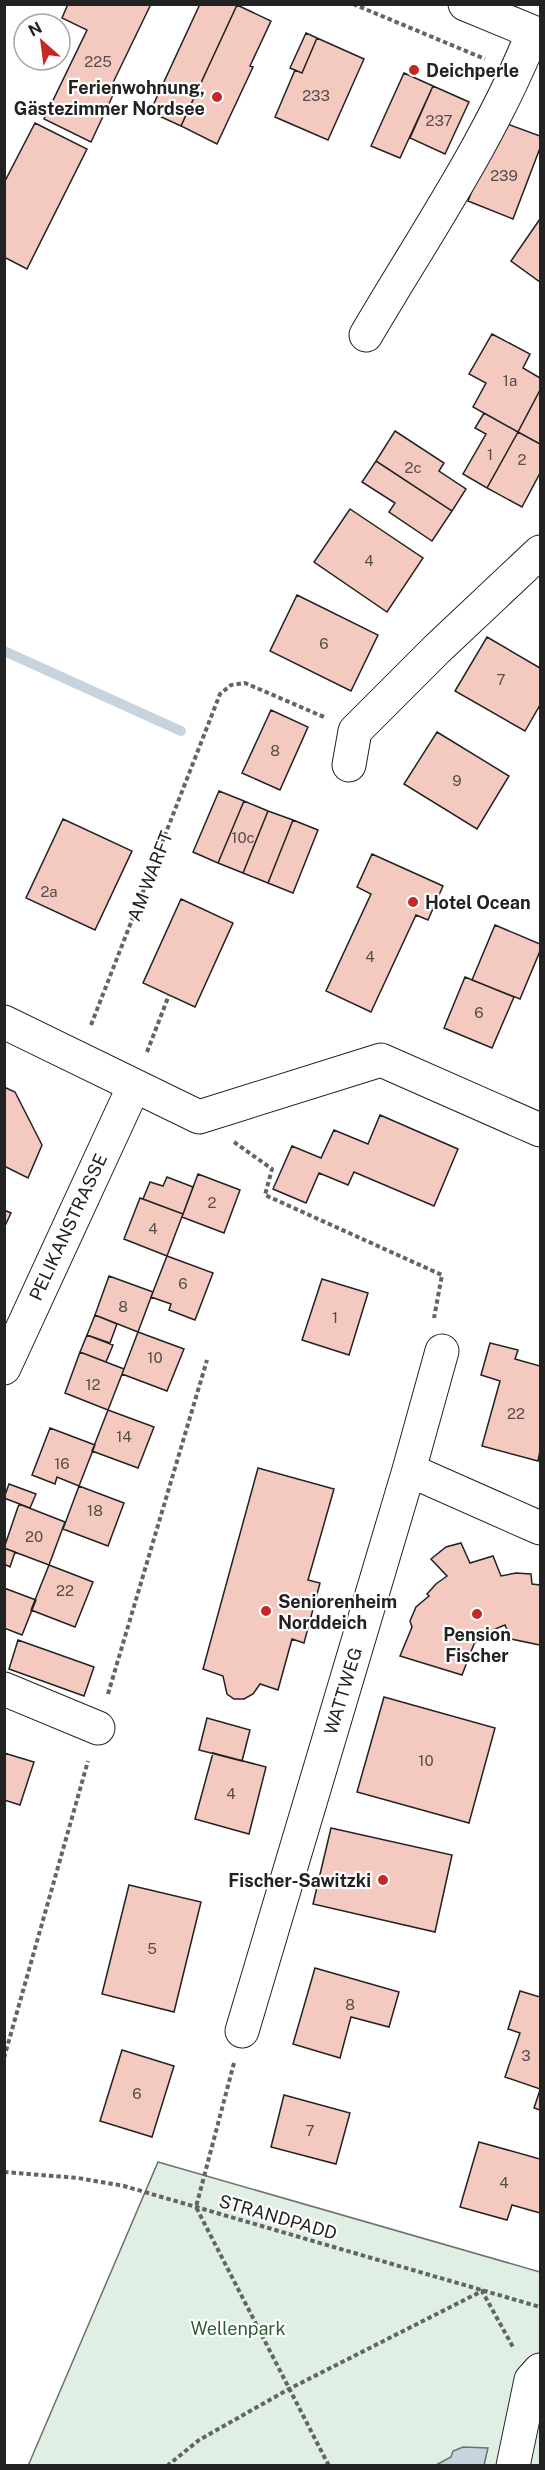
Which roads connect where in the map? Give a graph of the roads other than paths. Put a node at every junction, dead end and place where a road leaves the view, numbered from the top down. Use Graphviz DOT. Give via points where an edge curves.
graph roads {
  1 [pos="465,4"];
  2 [pos="537,34"];
  3 [pos="366,335"];
  4 [pos="540,552"];
  5 [pos="349,765"];
  6 [pos="4,1022"];
  7 [pos="134,1086"];
  8 [pos="540,1130"];
  9 [pos="442,1350"];
  10 [pos="7,1353"];
  11 [pos="409,1470"];
  12 [pos="540,1528"];
  13 [pos="4,1689"];
  14 [pos="98,1728"];
  15 [pos="242,2031"];
  16 [pos="536,2375"];
  17 [pos="513,2466"];
  1 -- 2 [label="street"];
  2 -- 3 [label="street" via="477,148"];
  4 -- 5 [label="street" via="355,731"];
  6 -- 7 [label="street"];
  7 -- 8 [label="street" via="199,1117 381,1060"];
  7 -- 10 [label="street, PELIKANSTRASSE"];
  9 -- 11 [label="street, WATTWEG"];
  11 -- 12 [label="street"];
  11 -- 15 [label="street, WATTWEG"];
  13 -- 14 [label="street"];
  16 -- 17 [label="street"];
}
